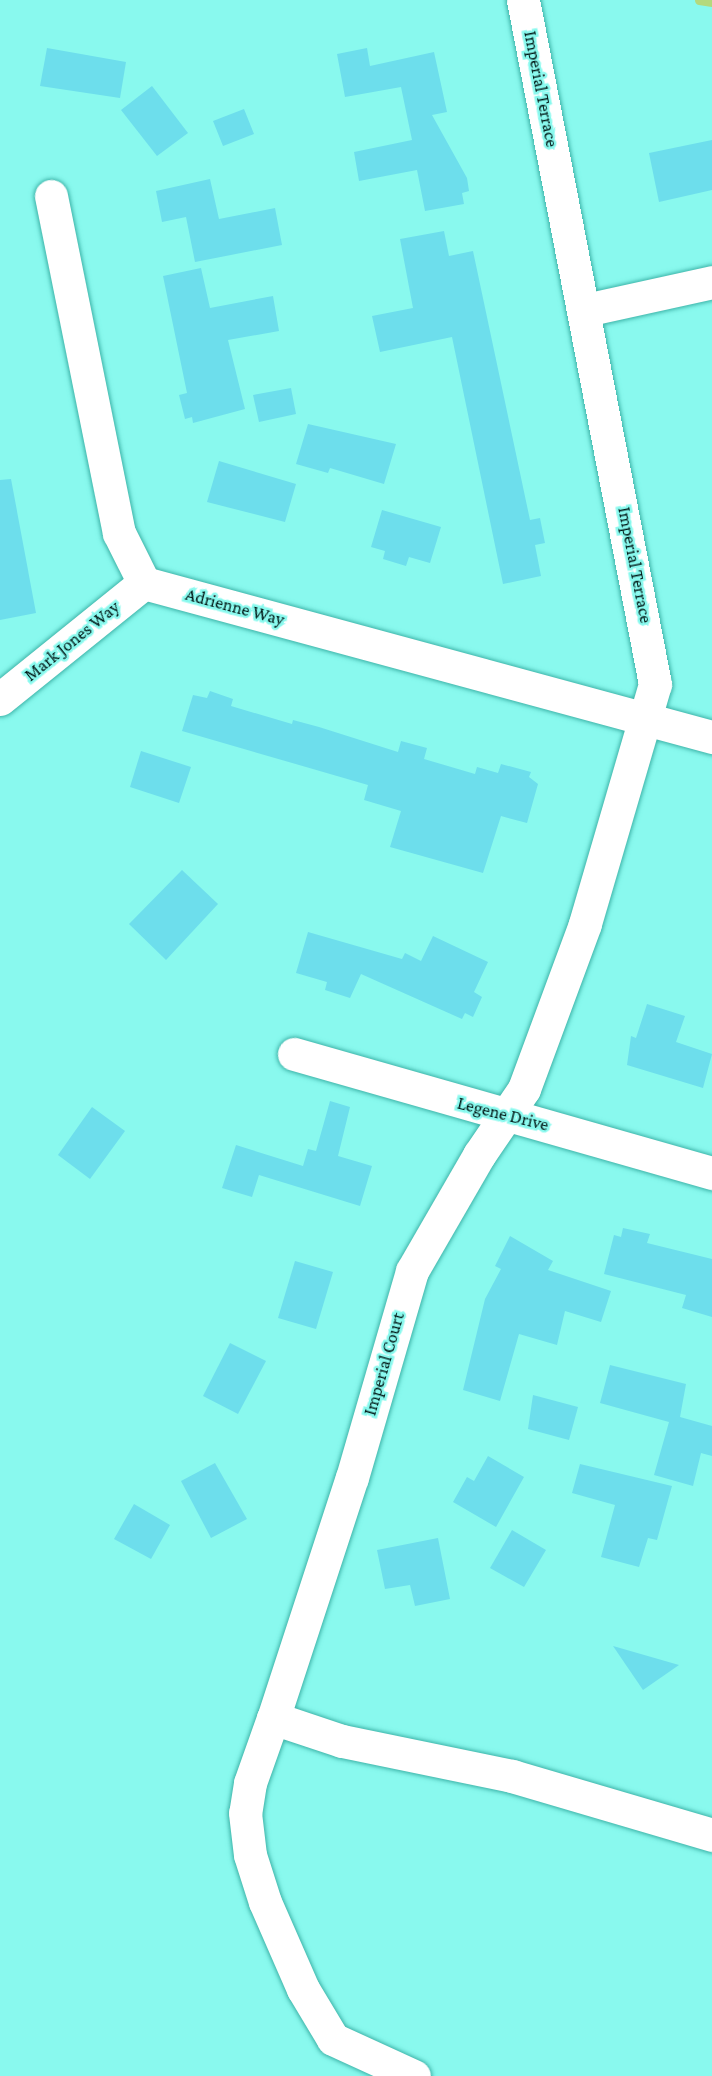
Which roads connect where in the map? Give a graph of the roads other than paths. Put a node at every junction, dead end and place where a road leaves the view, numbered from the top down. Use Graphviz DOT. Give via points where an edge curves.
graph roads {
  1 [pos="523,0"];
  2 [pos="51,196"];
  3 [pos="712,282"];
  4 [pos="585,310"];
  5 [pos="144,583"];
  6 [pos="0,699"];
  7 [pos="646,718"];
  8 [pos="712,737"];
  9 [pos="294,1054"];
  10 [pos="506,1113"];
  11 [pos="712,1173"];
  12 [pos="273,1718"];
  13 [pos="712,1835"];
  14 [pos="414,2076"];
  1 -- 4 [label="street, Imperial Terrace"];
  2 -- 5 [label="street" via="119,533"];
  3 -- 4 [label="street"];
  4 -- 7 [label="street, Imperial Terrace" via="651,648 655,684"];
  5 -- 6 [label="street, Mark Jones Way"];
  5 -- 7 [label="street, Adrienne Way"];
  7 -- 8 [label="street, Adrienne Way"];
  7 -- 10 [label="street, Imperial Terrace" via="585,924 524,1089"];
  9 -- 10 [label="street, Legene Drive" via="460,1104"];
  10 -- 11 [label="street, Legene Drive"];
  10 -- 12 [label="street, Imperial Court" via="412,1271 352,1477"];
  12 -- 13 [label="street" via="342,1741 512,1776"];
  12 -- 14 [label="street, Imperial Court" via="250,1783 244,1813 250,1855 265,1902 303,1989 333,2039"];
}
